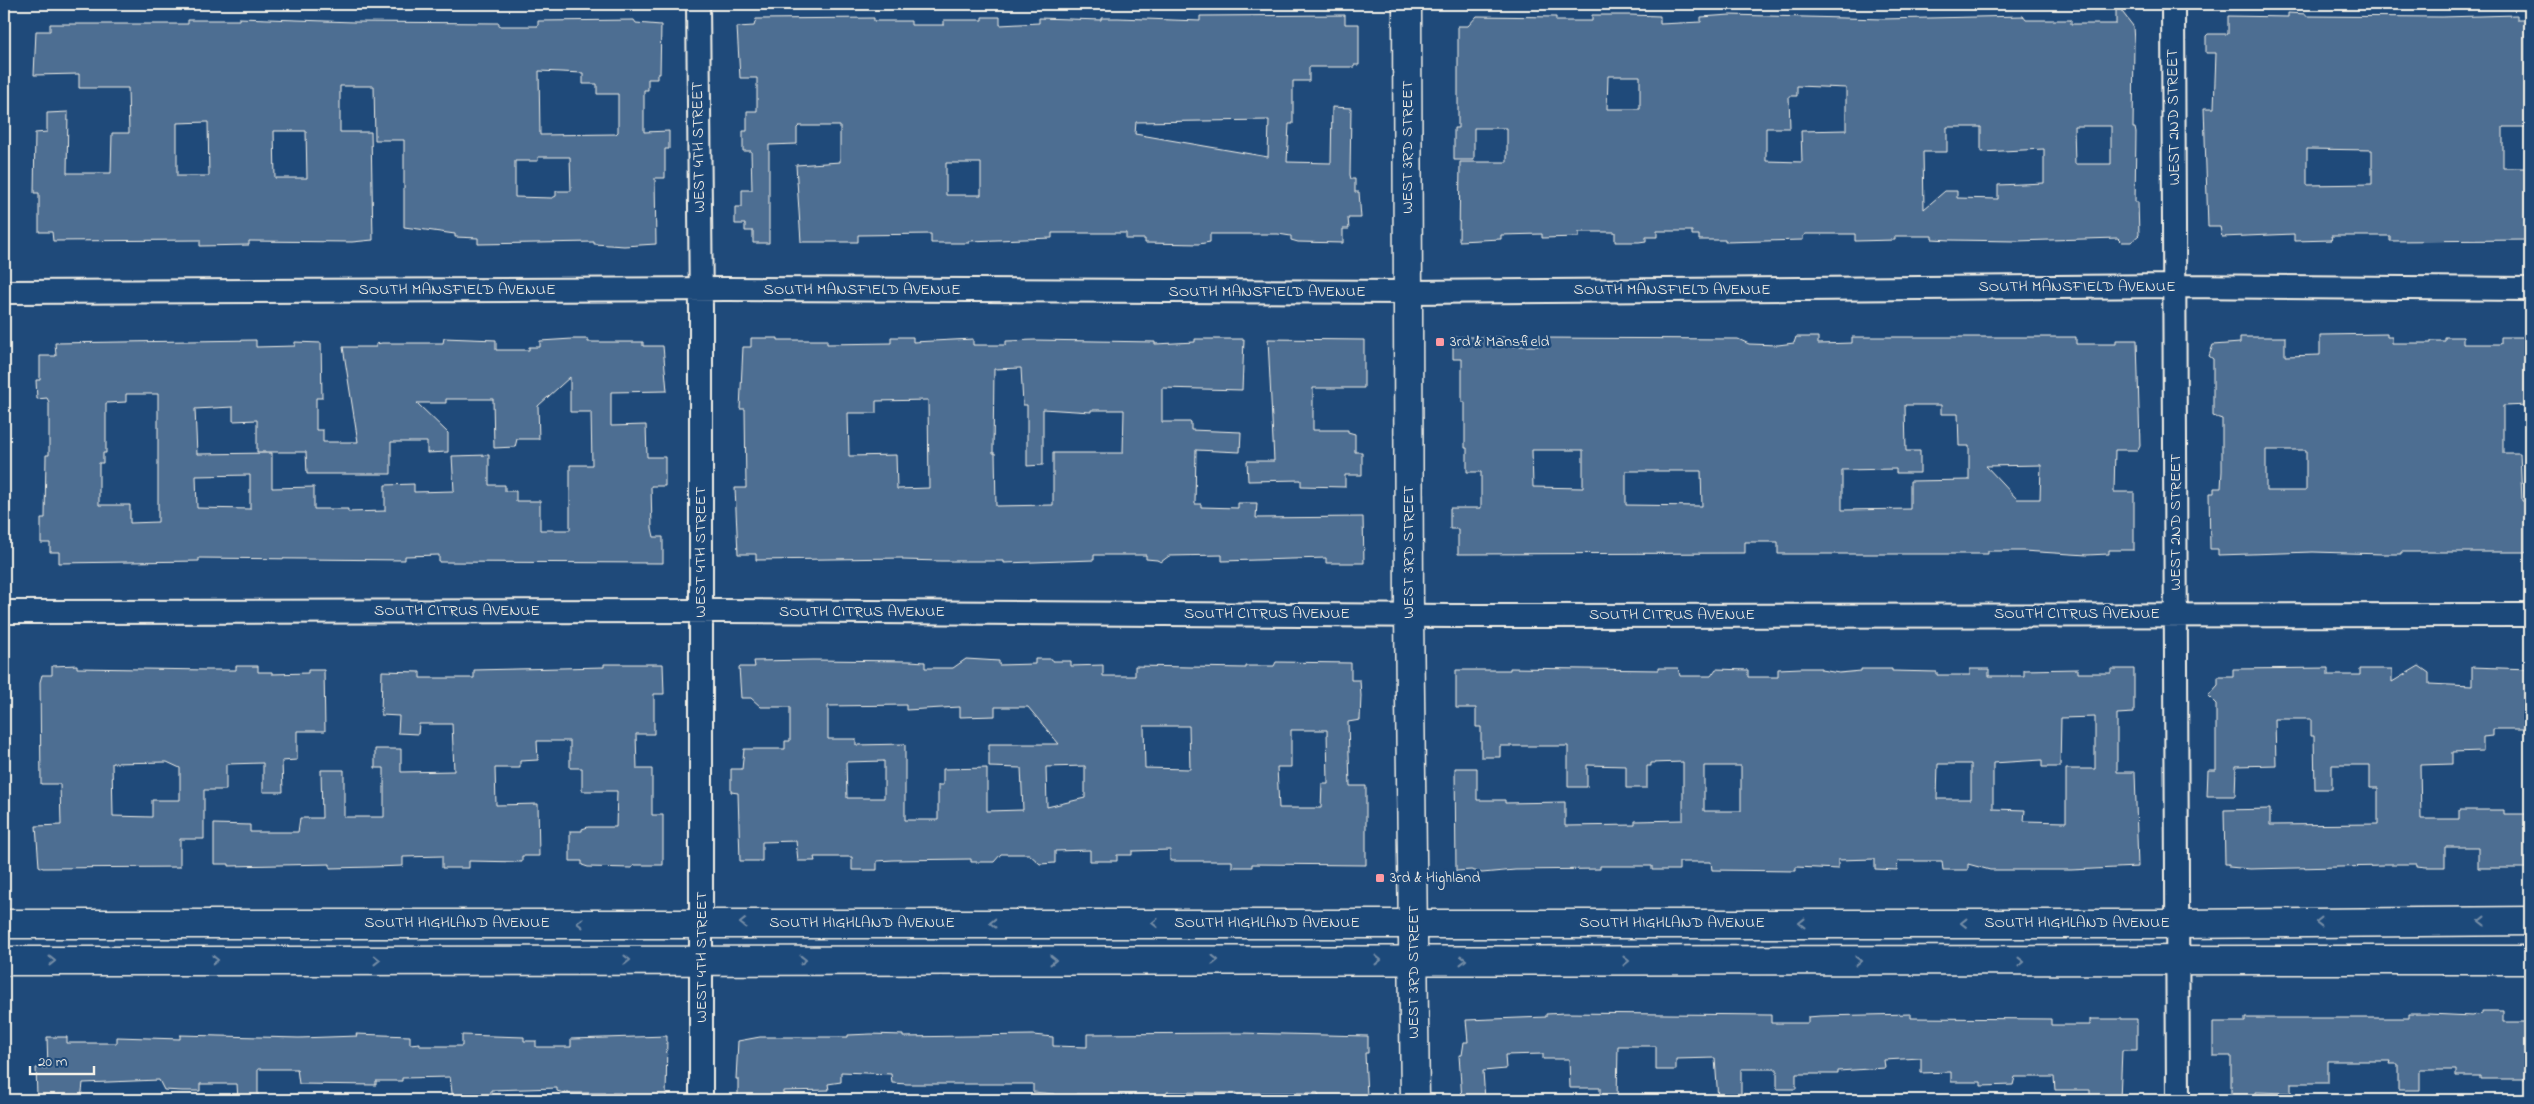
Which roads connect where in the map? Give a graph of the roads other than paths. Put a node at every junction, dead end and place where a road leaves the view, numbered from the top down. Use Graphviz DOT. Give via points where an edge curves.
graph roads {
  1 [pos="698,4"];
  2 [pos="1407,4"];
  3 [pos="2173,4"];
  4 [pos="2176,286"];
  5 [pos="701,289"];
  6 [pos="2530,289"];
  7 [pos="4,292"];
  8 [pos="1408,292"];
  9 [pos="701,611"];
  10 [pos="4,612"];
  11 [pos="2177,613"];
  12 [pos="2530,614"];
  13 [pos="1409,615"];
  14 [pos="2530,921"];
  15 [pos="702,923"];
  16 [pos="1414,923"];
  17 [pos="4,924"];
  18 [pos="2178,924"];
  19 [pos="701,960"];
  20 [pos="1414,960"];
  21 [pos="2530,960"];
  22 [pos="4,961"];
  23 [pos="2178,962"];
  24 [pos="701,1100"];
  25 [pos="1414,1100"];
  26 [pos="2178,1100"];
  1 -- 5 [label="street, WEST 4TH STREET"];
  2 -- 8 [label="main road, WEST 3RD STREET"];
  3 -- 4 [label="street, WEST 2ND STREET"];
  4 -- 6 [label="street, SOUTH MANSFIELD AVENUE"];
  4 -- 8 [label="street, SOUTH MANSFIELD AVENUE"];
  4 -- 11 [label="street, WEST 2ND STREET"];
  5 -- 7 [label="street, SOUTH MANSFIELD AVENUE"];
  5 -- 8 [label="street, SOUTH MANSFIELD AVENUE"];
  5 -- 9 [label="street, WEST 4TH STREET"];
  8 -- 13 [label="main road, WEST 3RD STREET"];
  9 -- 10 [label="street, SOUTH CITRUS AVENUE"];
  9 -- 13 [label="street, SOUTH CITRUS AVENUE"];
  9 -- 15 [label="street, WEST 4TH STREET"];
  11 -- 12 [label="street, SOUTH CITRUS AVENUE"];
  11 -- 13 [label="street, SOUTH CITRUS AVENUE"];
  11 -- 18 [label="street, WEST 2ND STREET"];
  13 -- 16 [label="main road, WEST 3RD STREET"];
  14 -- 18 [label="main road, SOUTH HIGHLAND AVENUE, one-way"];
  16 -- 15 [label="main road, SOUTH HIGHLAND AVENUE, one-way"];
  15 -- 17 [label="main road, SOUTH HIGHLAND AVENUE, one-way"];
  15 -- 19 [label="street, WEST 4TH STREET"];
  18 -- 16 [label="main road, SOUTH HIGHLAND AVENUE, one-way"];
  16 -- 20 [label="main road, WEST 3RD STREET"];
  18 -- 23 [label="street, WEST 2ND STREET"];
  19 -- 20 [label="main road, one-way"];
  22 -- 19 [label="main road, one-way"];
  19 -- 24 [label="street, WEST 4TH STREET"];
  20 -- 23 [label="main road, one-way"];
  20 -- 25 [label="main road, WEST 3RD STREET"];
  21 -- 23 [label="main road"];
  23 -- 26 [label="street, WEST 2ND STREET"];
}
